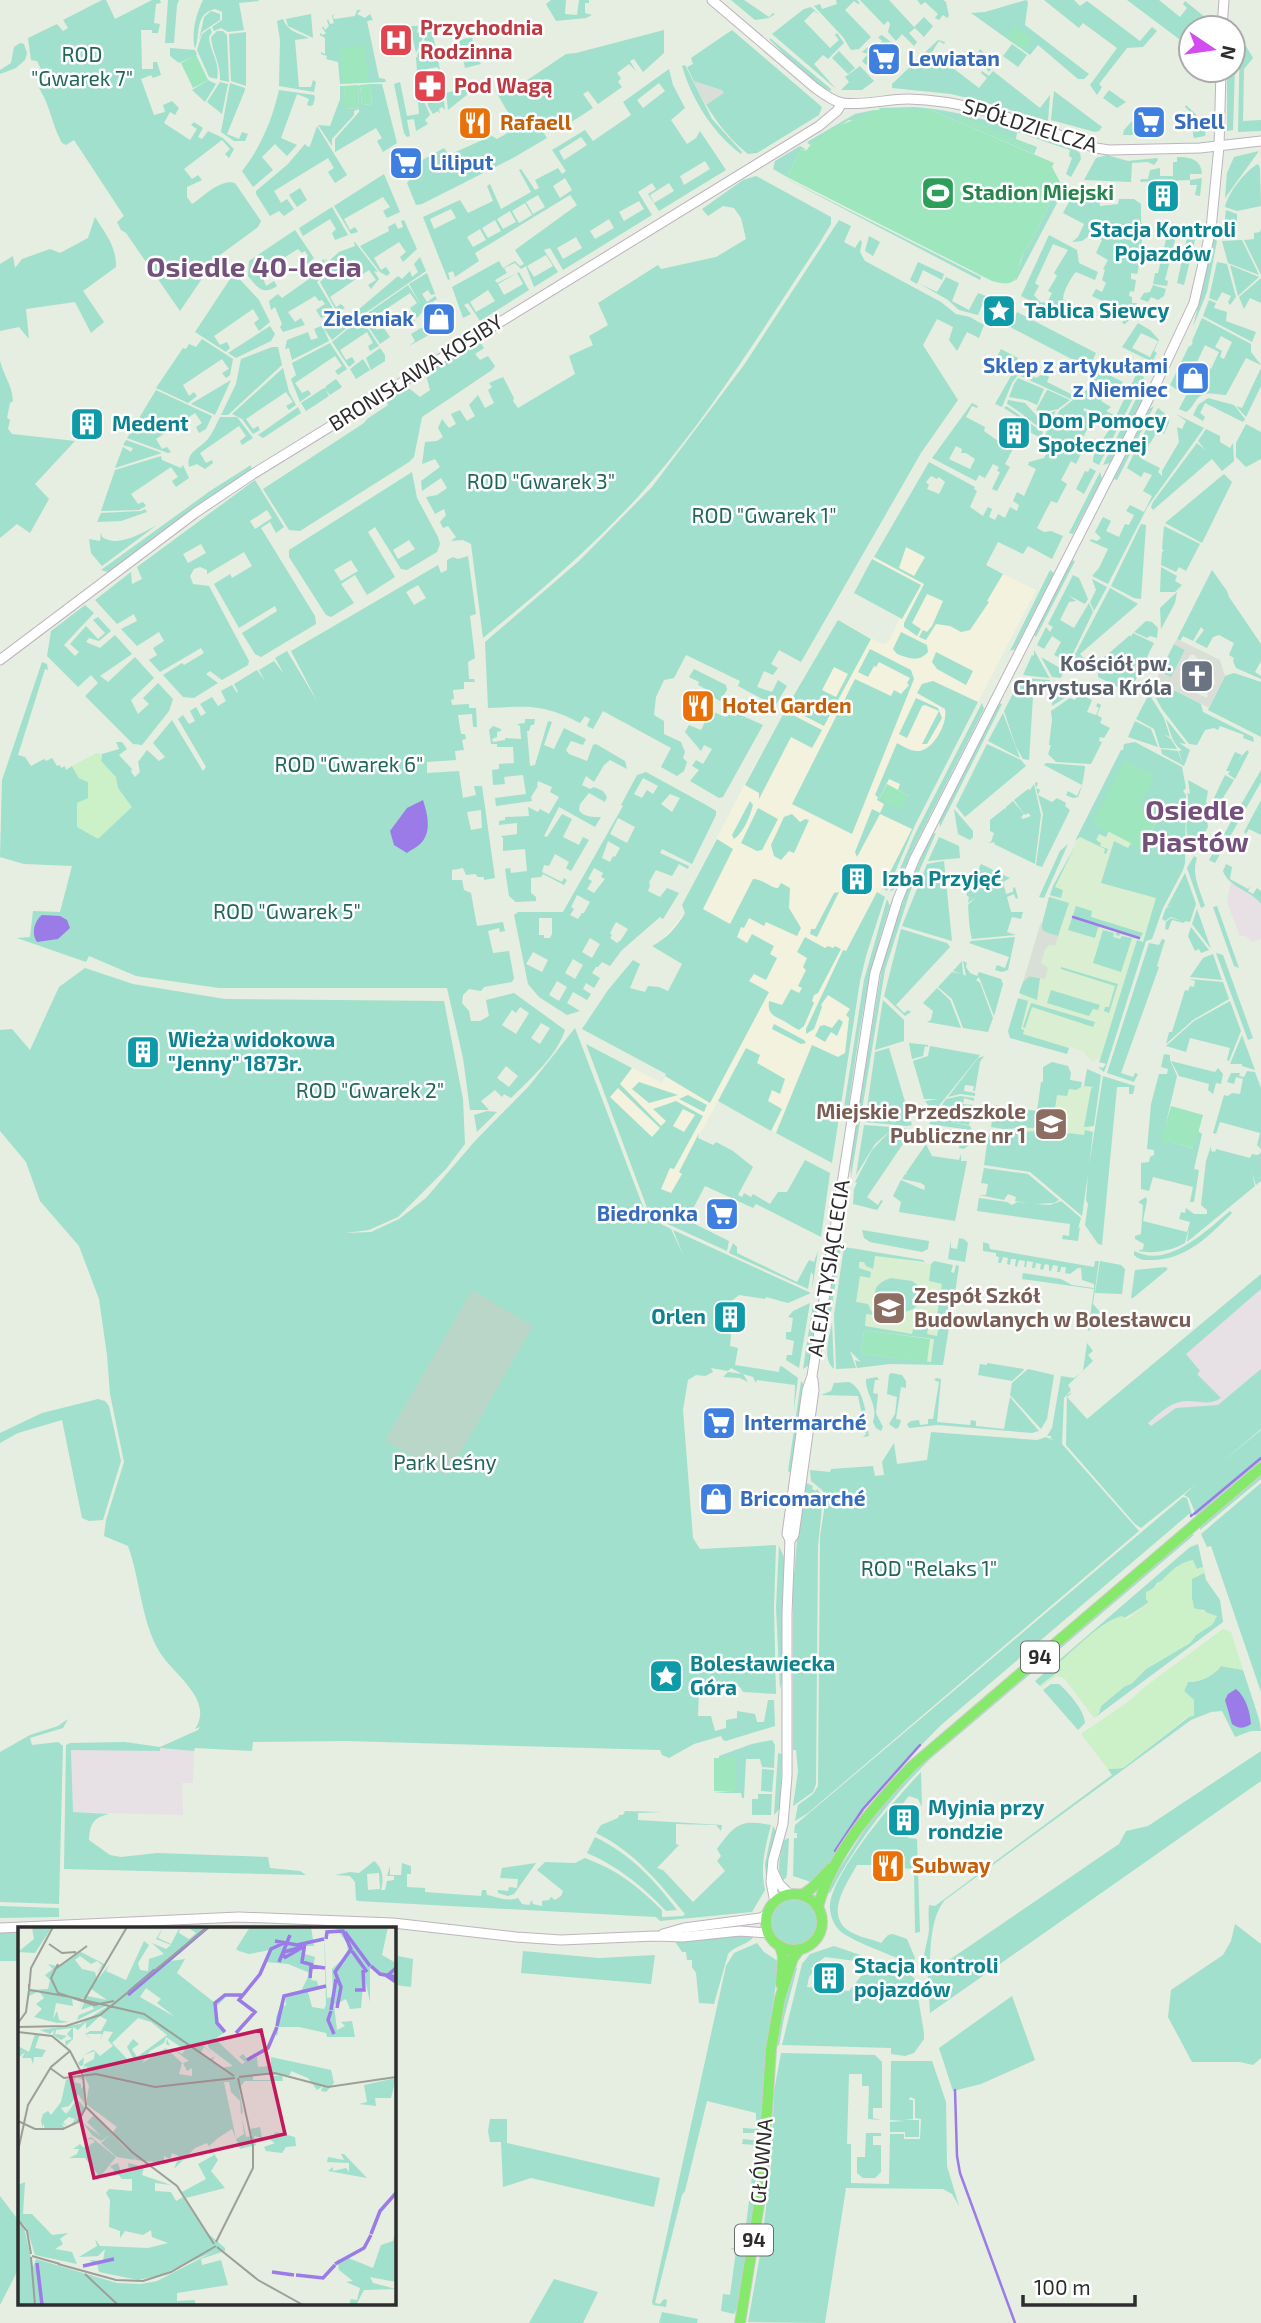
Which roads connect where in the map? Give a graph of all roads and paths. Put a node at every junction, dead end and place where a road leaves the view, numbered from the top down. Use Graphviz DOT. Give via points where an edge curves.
graph roads {
  1 [pos="712,0"];
  2 [pos="1221,84"];
  3 [pos="842,103"];
  4 [pos="1261,141"];
  5 [pos="1219,146"];
  6 [pos="0,660"];
  7 [pos="1261,1468"];
  8 [pos="836,1863"];
  9 [pos="773,1871"];
  10 [pos="789,1894"];
  11 [pos="802,1895"];
  12 [pos="775,1902"];
  13 [pos="818,1907"];
  14 [pos="767,1915"];
  15 [pos="18,1927"];
  16 [pos="24,1927"];
  17 [pos="0,1928"];
  18 [pos="768,1933"];
  19 [pos="655,1936"];
  20 [pos="780,1946"];
  21 [pos="800,1949"];
  22 [pos="780,1998"];
  23 [pos="740,2323"];
  1 -- 3 [label="street" via="814,88"];
  2 -- 5 [label="street, ALEJA TYSIĄCLECIA"];
  3 -- 5 [label="street, SPÓŁDZIELCZA" via="906,99 954,103 1096,148"];
  3 -- 6 [label="street, BRONISŁAWA KOSIBY" via="819,126 234,486"];
  4 -- 5 [label="street, SPÓŁDZIELCZA"];
  5 -- 9 [label="street, ALEJA TYSIĄCLECIA" via="1206,255 1194,303 936,815 904,883 875,973 787,1534 787,1776"];
  7 -- 8 [label="main road, 94" via="926,1752 881,1801"];
  8 -- 11 [label="main road, 94"];
  8 -- 13 [label="main road, 94"];
  9 -- 10 [label="street"];
  9 -- 12 [label="street, ALEJA TYSIĄCLECIA"];
  10 -- 11 [label="main road"];
  10 -- 12 [label="main road"];
  11 -- 13 [label="main road"];
  12 -- 14 [label="main road"];
  13 -- 21 [label="main road, 94" via="821,1930 811,1944"];
  14 -- 18 [label="main road"];
  14 -- 19 [label="street"];
  15 -- 17 [label="street"];
  16 -- 19 [label="street" via="264,1917 394,1923 538,1939"];
  18 -- 19 [label="street"];
  18 -- 20 [label="main road"];
  20 -- 21 [label="main road"];
  20 -- 22 [label="main road, GŁÓWNA / 94"];
  21 -- 22 [label="main road, GŁÓWNA / 94"];
  22 -- 23 [label="main road, GŁÓWNA / 94" via="770,2059 760,2200"];
}
